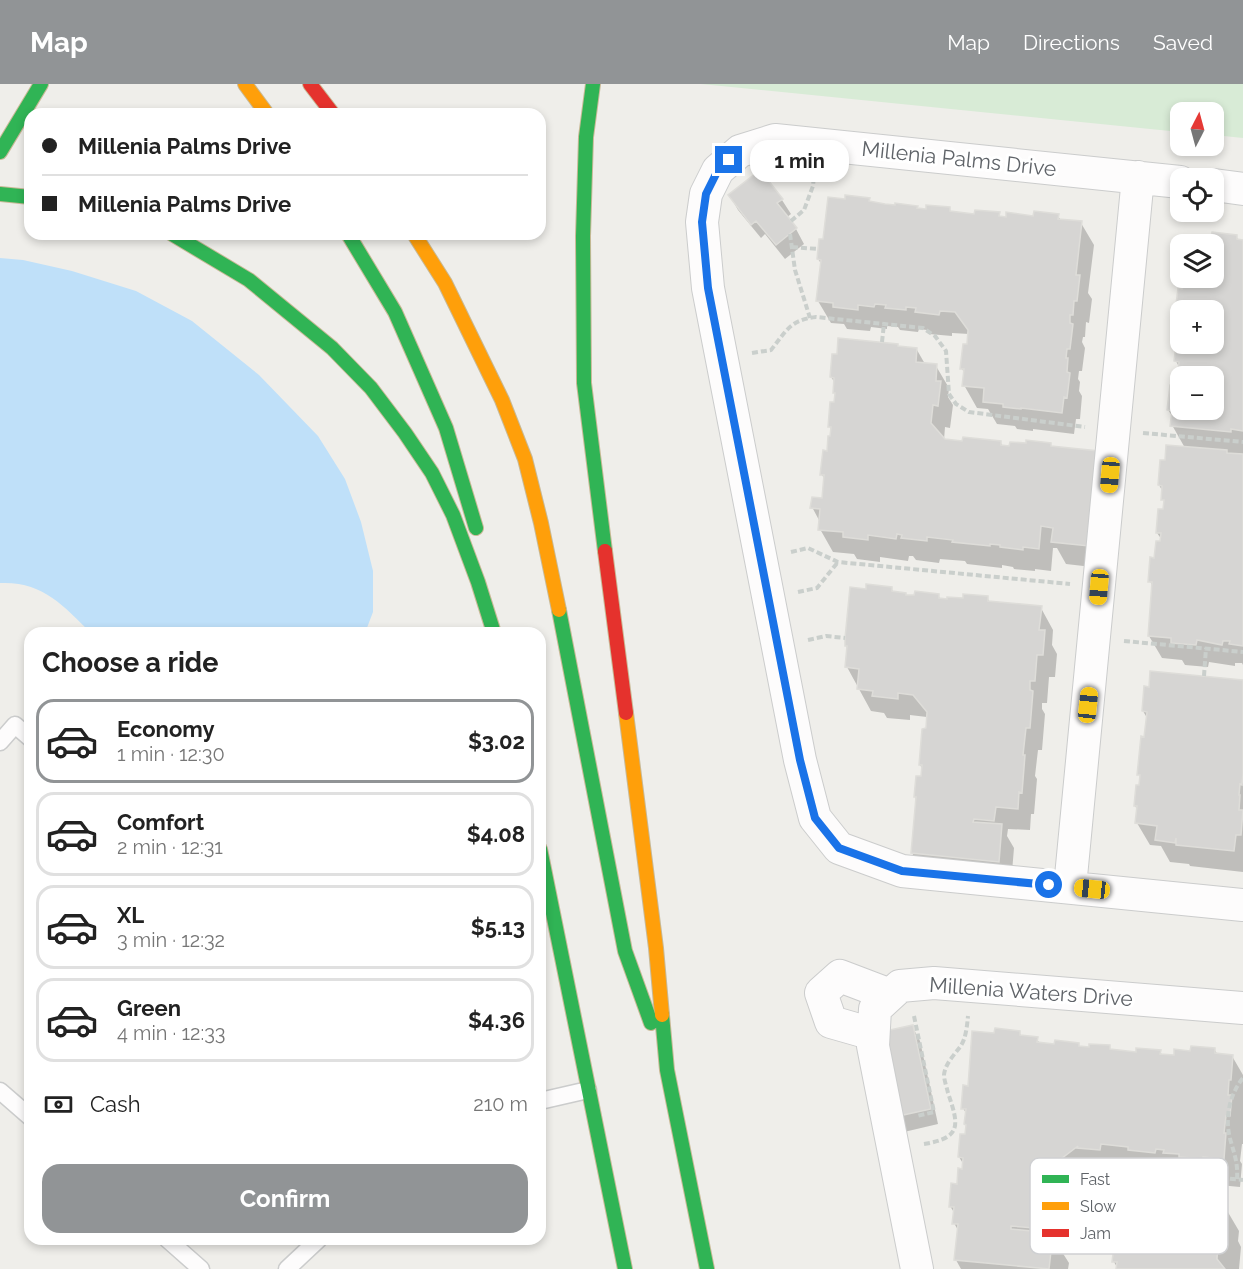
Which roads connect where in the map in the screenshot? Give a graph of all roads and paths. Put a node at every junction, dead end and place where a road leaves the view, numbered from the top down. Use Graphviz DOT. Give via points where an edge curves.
graph roads {
  1 [pos="41,84"];
  2 [pos="245,84"];
  3 [pos="310,84"];
  4 [pos="593,84"];
  5 [pos="27,108"];
  6 [pos="263,108"];
  7 [pos="328,108"];
  8 [pos="24,112"];
  9 [pos="816,145"];
  10 [pos="0,152"];
  11 [pos="1138,177"];
  12 [pos="1170,181"];
  13 [pos="1224,187"];
  14 [pos="1243,189"];
  15 [pos="0,194"];
  16 [pos="24,196"];
  17 [pos="791,221"];
  18 [pos="790,234"];
  19 [pos="182,240"];
  20 [pos="352,240"];
  21 [pos="418,240"];
  22 [pos="792,247"];
  23 [pos="818,249"];
  24 [pos="810,318"];
  25 [pos="884,324"];
  26 [pos="882,342"];
  27 [pos="721,358"];
  28 [pos="1114,430"];
  29 [pos="1243,442"];
  30 [pos="760,558"];
  31 [pos="838,562"];
  32 [pos="1099,587"];
  33 [pos="768,598"];
  34 [pos="494,627"];
  35 [pos="495,627"];
  36 [pos="845,638"];
  37 [pos="1094,638"];
  38 [pos="777,646"];
  39 [pos="1206,648"];
  40 [pos="1243,652"];
  41 [pos="1204,676"];
  42 [pos="24,733"];
  43 [pos="0,742"];
  44 [pos="546,879"];
  45 [pos="1070,887"];
  46 [pos="1243,905"];
  47 [pos="970,986"];
  48 [pos="890,995"];
  49 [pos="1243,1008"];
  50 [pos="914,1015"];
  51 [pos="873,1034"];
  52 [pos="667,1070"];
  53 [pos="1243,1078"];
  54 [pos="0,1090"];
  55 [pos="588,1090"];
  56 [pos="546,1100"];
  57 [pos="24,1112"];
  58 [pos="891,1136"];
  59 [pos="1228,1178"];
  60 [pos="1237,1179"];
  61 [pos="1243,1180"];
  62 [pos="174,1245"];
  63 [pos="313,1245"];
  64 [pos="201,1269"];
  65 [pos="287,1269"];
  66 [pos="626,1269"];
  67 [pos="707,1269"];
  68 [pos="917,1269"];
  1 -- 5 [label="highway"];
  2 -- 6 [label="highway"];
  3 -- 7 [label="highway"];
  4 -- 52 [label="highway" via="586,137 584,382 656,948"];
  8 -- 10 [label="highway"];
  9 -- 11 [label="street, Millenia Palms Drive"];
  9 -- 17 [label="path" via="813,186 804,210"];
  9 -- 27 [label="street, Millenia Palms Drive" via="776,140 740,150 718,170 706,194 702,222 708,288"];
  11 -- 12 [label="street, Millenia Palms Drive"];
  11 -- 28 [label="street"];
  13 -- 14 [label="street"];
  15 -- 16 [label="highway"];
  18 -- 22 [label="path"];
  19 -- 34 [label="highway" via="249,280 332,348 371,388 432,473 453,515"];
  20 -- 35 [label="highway" via="395,312 446,428 473,516"];
  21 -- 52 [label="highway" via="445,283 502,400 525,459 552,576 625,951"];
  22 -- 23 [label="path"];
  22 -- 24 [label="path"];
  24 -- 25 [label="path"];
  24 -- 27 [label="path" via="790,326 771,350"];
  25 -- 26 [label="path"];
  25 -- 28 [label="path" via="923,328 935,336 946,351 949,394 969,412"];
  27 -- 30 [label="street, Millenia Palms Drive"];
  28 -- 29 [label="path"];
  28 -- 32 [label="street"];
  30 -- 31 [label="path" via="808,548"];
  30 -- 33 [label="street, Millenia Palms Drive"];
  31 -- 32 [label="path"];
  31 -- 33 [label="path" via="817,588"];
  32 -- 37 [label="street"];
  33 -- 38 [label="street, Millenia Palms Drive"];
  36 -- 38 [label="path" via="826,636"];
  37 -- 39 [label="path"];
  37 -- 45 [label="street"];
  38 -- 45 [label="street, Millenia Palms Drive" via="815,818 839,848 902,871"];
  39 -- 40 [label="path"];
  39 -- 41 [label="path"];
  42 -- 43 [label="lane" via="15,725"];
  44 -- 55 [label="highway"];
  45 -- 46 [label="street, Millenia Palms Drive"];
  47 -- 48 [label="street, Millenia Waters Drive" via="900,986"];
  47 -- 49 [label="street, Millenia Waters Drive"];
  47 -- 58 [label="path" via="967,1028 944,1074 956,1116 955,1130 948,1138 934,1143"];
  48 -- 51 [label="street" via="875,1009"];
  48 -- 51 [label="street" via="840,976 821,993 831,1022"];
  50 -- 58 [label="path" via="934,1112"];
  51 -- 58 [label="street"];
  52 -- 67 [label="highway"];
  53 -- 60 [label="path" via="1230,1103 1228,1118"];
  54 -- 57 [label="lane"];
  55 -- 56 [label="lane"];
  55 -- 66 [label="highway"];
  58 -- 68 [label="street"];
  59 -- 60 [label="path"];
  60 -- 61 [label="path"];
  62 -- 64 [label="lane"];
  63 -- 65 [label="lane"];
}
